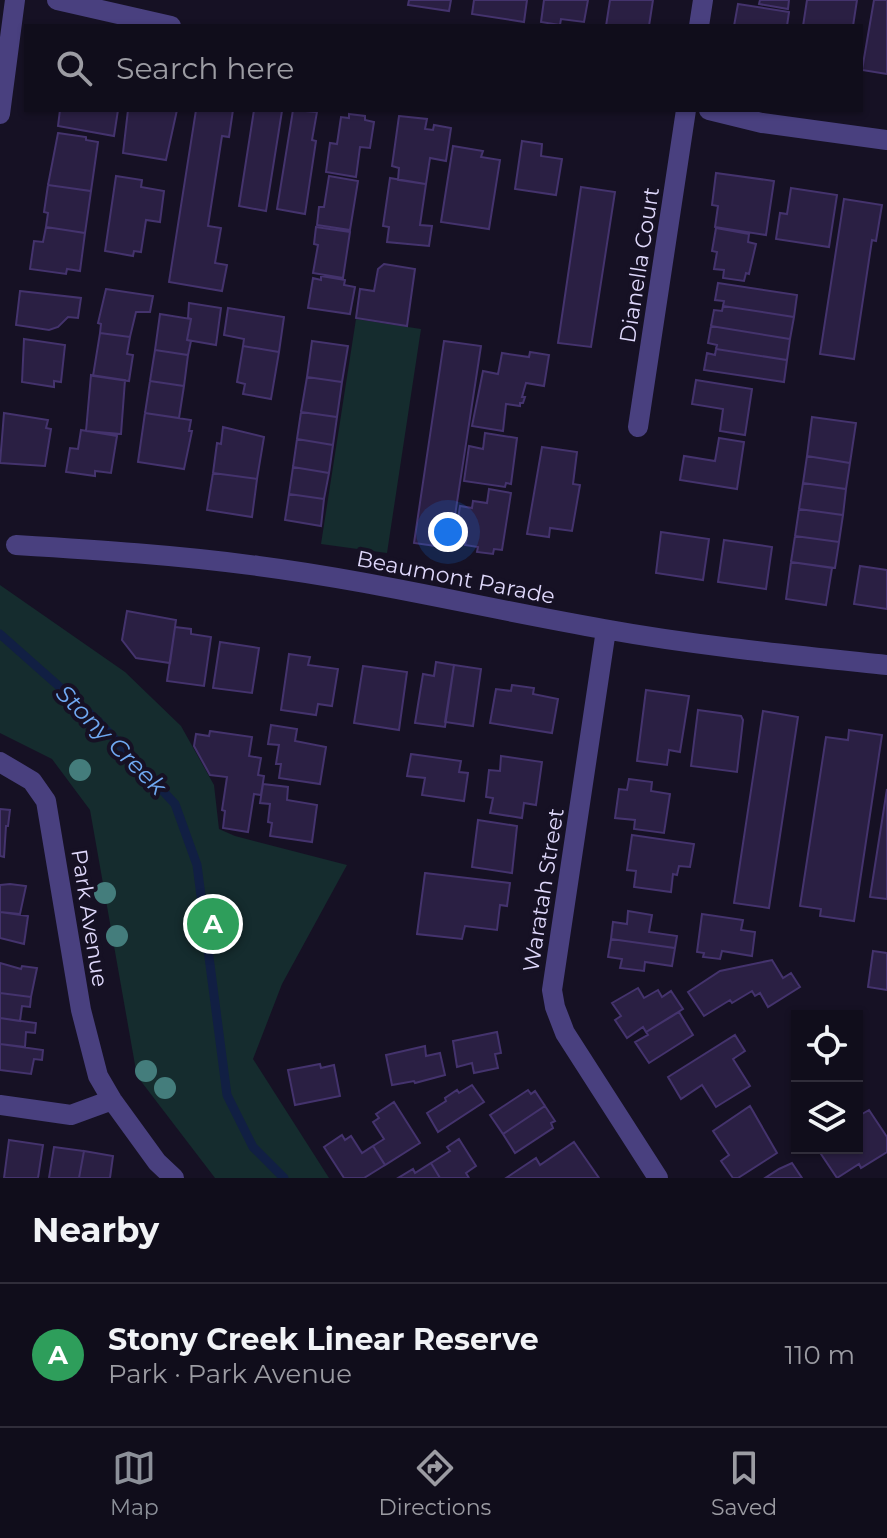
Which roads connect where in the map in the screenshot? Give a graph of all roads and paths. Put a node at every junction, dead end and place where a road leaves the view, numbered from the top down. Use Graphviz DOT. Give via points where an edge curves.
graph roads {
  1 [pos="15,0"];
  2 [pos="57,0"];
  3 [pos="703,0"];
  4 [pos="162,24"];
  5 [pos="699,24"];
  6 [pos="686,112"];
  7 [pos="717,112"];
  8 [pos="0,114"];
  9 [pos="887,140"];
  10 [pos="638,427"];
  11 [pos="16,545"];
  12 [pos="606,630"];
  13 [pos="887,665"];
  14 [pos="0,762"];
  15 [pos="112,1100"];
  16 [pos="0,1105"];
  17 [pos="174,1178"];
  18 [pos="658,1178"];
  1 -- 8 [label="street"];
  2 -- 4 [label="street"];
  3 -- 5 [label="street"];
  6 -- 10 [label="street, Dianella Court"];
  7 -- 9 [label="street"];
  11 -- 12 [label="street, Beaumont Parade" via="258,566"];
  12 -- 13 [label="street, Beaumont Parade"];
  12 -- 18 [label="street, Waratah Street" via="552,990 565,1033"];
  14 -- 15 [label="street, Park Avenue" via="32,781 46,801 83,1022 98,1076"];
  15 -- 16 [label="street" via="71,1115"];
  15 -- 17 [label="street, Park Avenue"];
}
